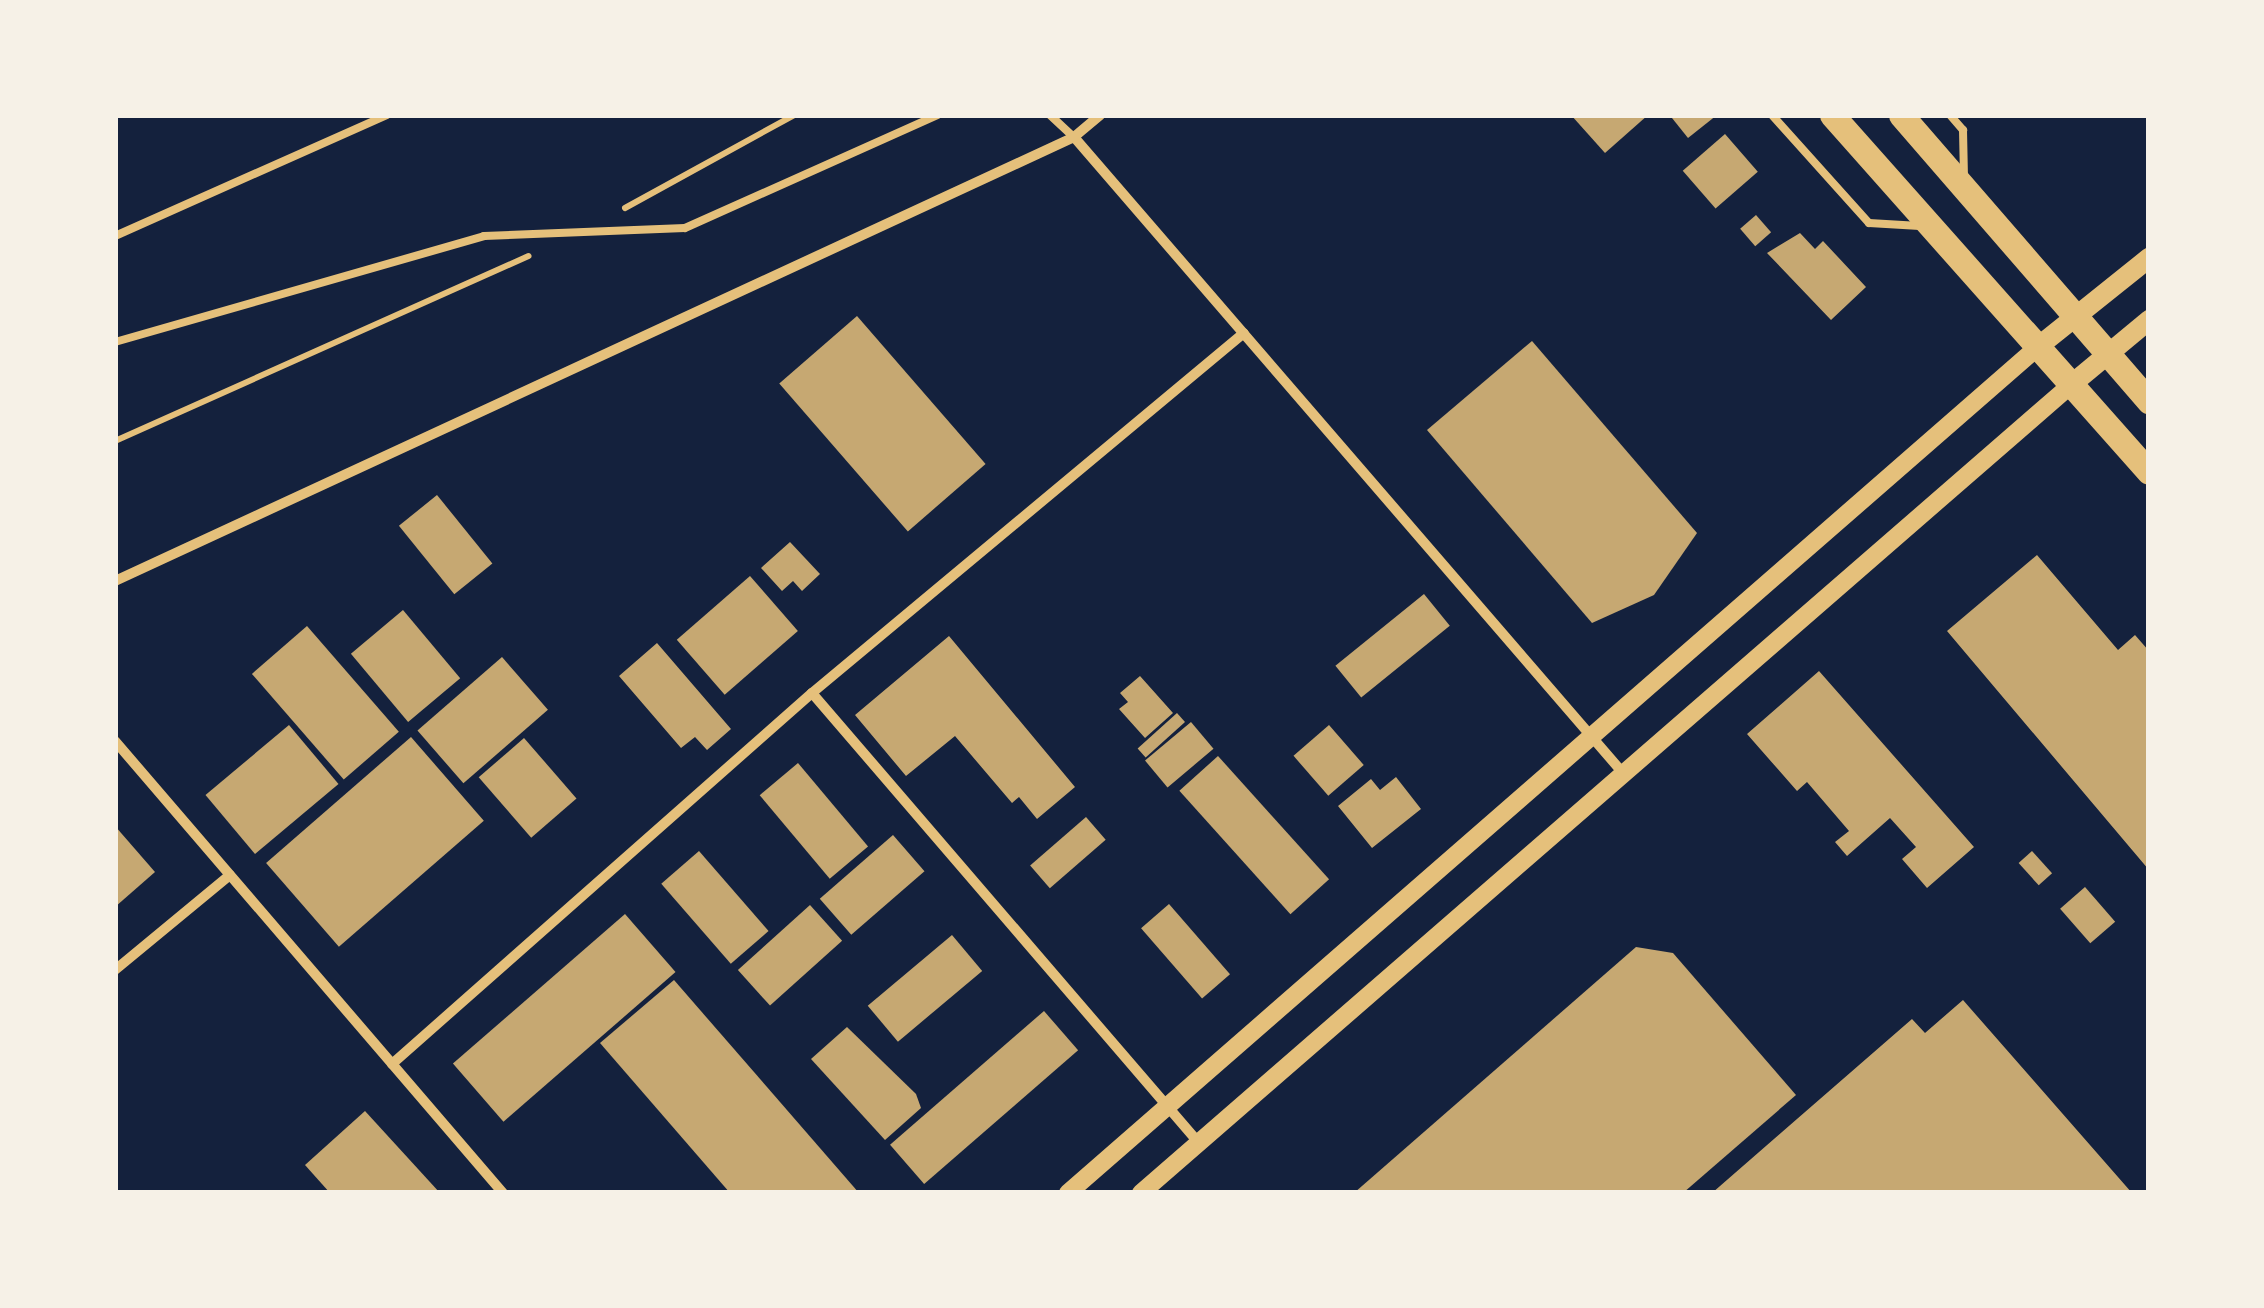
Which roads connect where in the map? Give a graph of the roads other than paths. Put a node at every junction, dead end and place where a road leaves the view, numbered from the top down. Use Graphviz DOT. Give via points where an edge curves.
graph roads {
  1 [pos="386,115"];
  2 [pos="938,115"];
  3 [pos="1050,115"];
  4 [pos="1100,115"];
  5 [pos="1772,115"];
  6 [pos="1832,115"];
  7 [pos="1901,115"];
  8 [pos="1950,115"];
  9 [pos="1074,137"];
  10 [pos="1965,188"];
  11 [pos="1930,226"];
  12 [pos="115,236"];
  13 [pos="2149,258"];
  14 [pos="2074,315"];
  15 [pos="2149,320"];
  16 [pos="1244,333"];
  17 [pos="115,342"];
  18 [pos="2038,346"];
  19 [pos="2108,353"];
  20 [pos="2072,384"];
  21 [pos="2149,401"];
  22 [pos="2149,472"];
  23 [pos="115,581"];
  24 [pos="812,693"];
  25 [pos="1591,735"];
  26 [pos="115,741"];
  27 [pos="1623,773"];
  28 [pos="230,875"];
  29 [pos="115,970"];
  30 [pos="392,1064"];
  31 [pos="1165,1108"];
  32 [pos="1198,1142"];
  33 [pos="503,1193"];
  34 [pos="1068,1193"];
  35 [pos="1141,1193"];
  1 -- 12 [label="lane"];
  2 -- 17 [label="lane" via="722,216 648,235 450,243"];
  3 -- 9 [label="lane"];
  4 -- 9 [label="street"];
  5 -- 11 [label="lane" via="1868,223"];
  6 -- 11 [label="main road"];
  7 -- 10 [label="main road"];
  8 -- 10 [label="lane" via="1964,130"];
  9 -- 16 [label="street"];
  9 -- 23 [label="street"];
  10 -- 14 [label="main road"];
  11 -- 18 [label="main road"];
  13 -- 14 [label="main road"];
  14 -- 18 [label="main road"];
  14 -- 19 [label="main road"];
  15 -- 19 [label="main road"];
  16 -- 24 [label="street"];
  16 -- 25 [label="street"];
  18 -- 20 [label="main road"];
  18 -- 25 [label="street"];
  19 -- 20 [label="main road"];
  19 -- 21 [label="main road"];
  20 -- 22 [label="main road"];
  20 -- 27 [label="street"];
  24 -- 30 [label="street"];
  24 -- 31 [label="street"];
  25 -- 27 [label="street"];
  25 -- 31 [label="street"];
  26 -- 28 [label="street"];
  27 -- 32 [label="street"];
  28 -- 29 [label="street"];
  28 -- 30 [label="street"];
  30 -- 33 [label="street"];
  31 -- 32 [label="street"];
  31 -- 34 [label="street"];
  32 -- 35 [label="street"];
}
